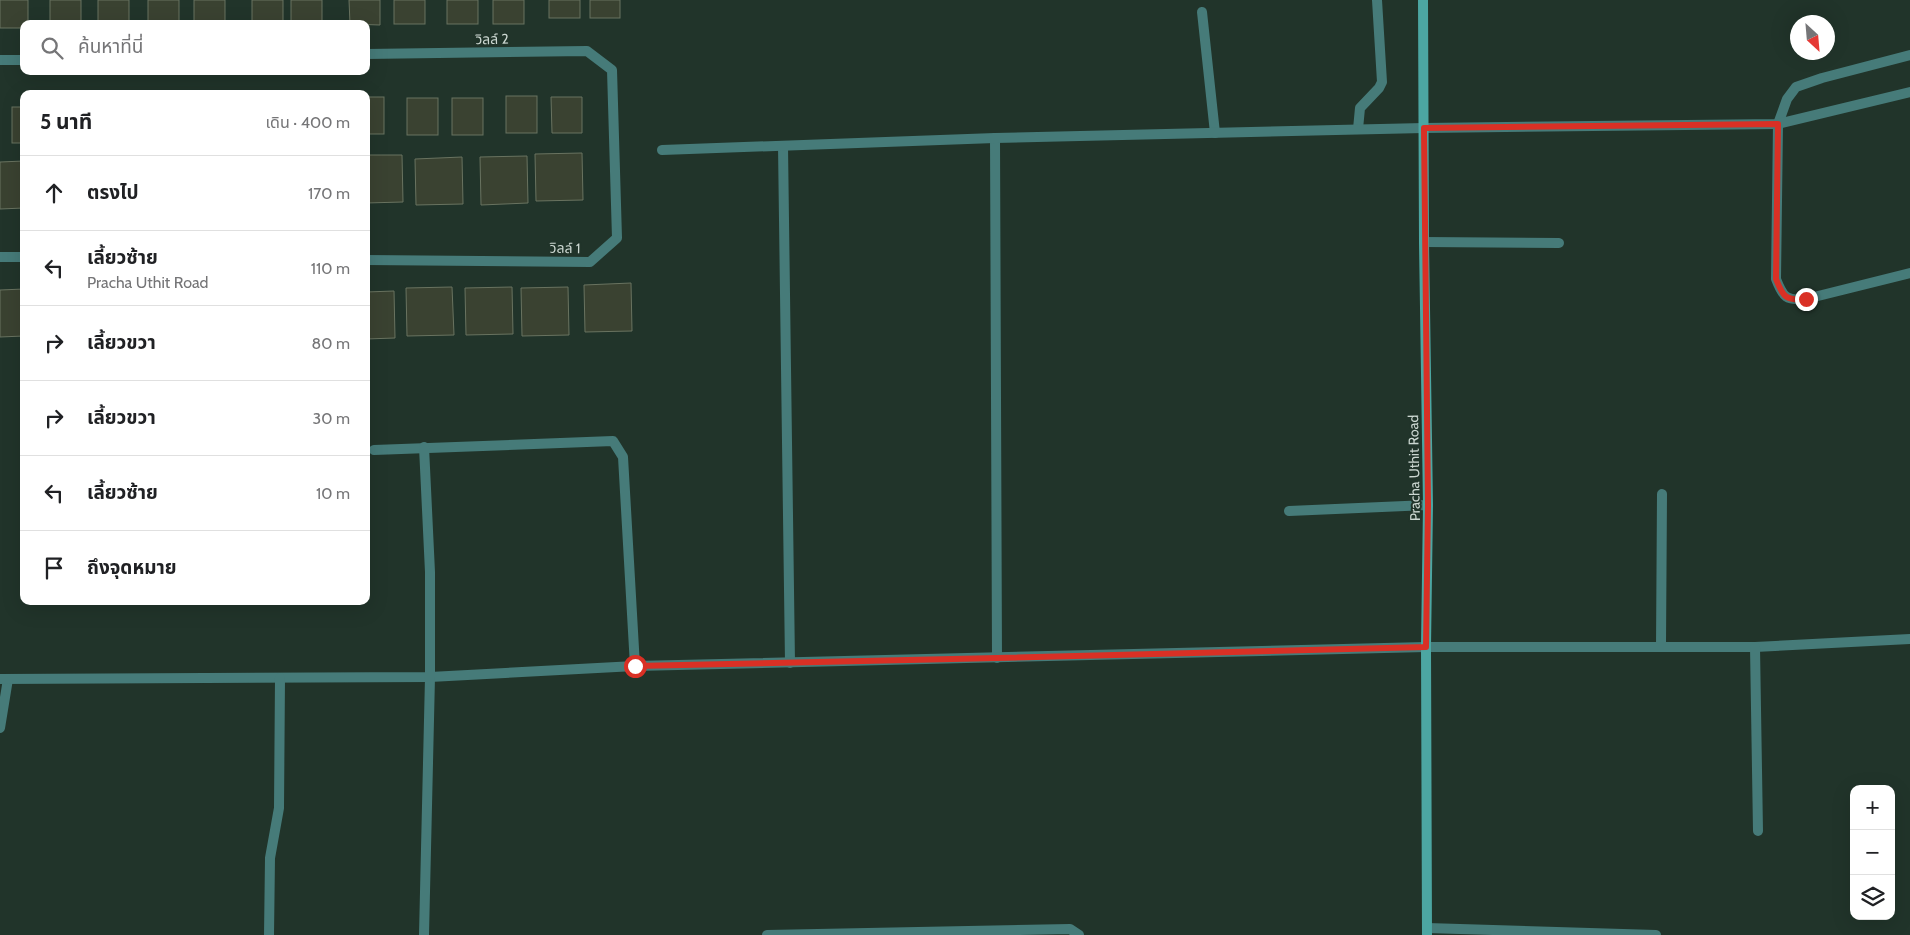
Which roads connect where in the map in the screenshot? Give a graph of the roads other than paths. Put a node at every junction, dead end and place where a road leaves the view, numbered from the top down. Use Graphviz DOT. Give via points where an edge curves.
graph roads {
  1 [pos="1377,0"];
  2 [pos="1423,0"];
  3 [pos="1202,12"];
  4 [pos="370,54"];
  5 [pos="1910,56"];
  6 [pos="0,60"];
  7 [pos="20,60"];
  8 [pos="612,70"];
  9 [pos="1910,92"];
  10 [pos="1778,124"];
  11 [pos="1424,128"];
  12 [pos="1358,130"];
  13 [pos="1215,133"];
  14 [pos="995,138"];
  15 [pos="784,146"];
  16 [pos="662,150"];
  17 [pos="1424,242"];
  18 [pos="1559,243"];
  19 [pos="0,256"];
  20 [pos="20,257"];
  21 [pos="370,260"];
  22 [pos="1910,273"];
  23 [pos="424,447"];
  24 [pos="374,450"];
  25 [pos="1662,494"];
  26 [pos="1428,505"];
  27 [pos="1289,511"];
  28 [pos="1910,639"];
  29 [pos="1661,646"];
  30 [pos="1426,647"];
  31 [pos="1756,647"];
  32 [pos="997,658"];
  33 [pos="790,663"];
  34 [pos="635,666"];
  35 [pos="430,677"];
  36 [pos="280,678"];
  37 [pos="4,679"];
  38 [pos="0,728"];
  39 [pos="1758,831"];
  40 [pos="1427,932"];
  41 [pos="269,935"];
  42 [pos="424,935"];
  43 [pos="767,935"];
  44 [pos="1080,935"];
  45 [pos="1656,935"];
  1 -- 12 [label="street" via="1382,82 1360,108"];
  2 -- 11 [label="street, Pracha Uthit Road"];
  3 -- 13 [label="street"];
  4 -- 8 [label="street, วิลล์ 2" via="586,51"];
  5 -- 10 [label="street" via="1796,87 1787,99"];
  6 -- 7 [label="street"];
  8 -- 21 [label="street, วิลล์ 1" via="617,238 590,262"];
  9 -- 10 [label="street"];
  10 -- 11 [label="street"];
  10 -- 22 [label="street" via="1776,279 1782,294 1792,300 1806,299"];
  11 -- 12 [label="street"];
  11 -- 17 [label="street, Pracha Uthit Road"];
  12 -- 13 [label="street"];
  13 -- 14 [label="street"];
  14 -- 15 [label="street"];
  14 -- 32 [label="street"];
  15 -- 16 [label="street"];
  15 -- 33 [label="street"];
  17 -- 18 [label="street"];
  17 -- 26 [label="street, Pracha Uthit Road"];
  19 -- 20 [label="street"];
  23 -- 24 [label="street"];
  23 -- 34 [label="street" via="613,441 623,457"];
  23 -- 35 [label="street" via="430,572"];
  25 -- 29 [label="street"];
  26 -- 27 [label="street"];
  26 -- 30 [label="street, Pracha Uthit Road"];
  28 -- 31 [label="street"];
  29 -- 30 [label="street"];
  29 -- 31 [label="street"];
  30 -- 32 [label="street"];
  30 -- 40 [label="street, Pracha Uthit Road"];
  31 -- 39 [label="street"];
  32 -- 33 [label="street"];
  33 -- 34 [label="street"];
  34 -- 35 [label="street"];
  35 -- 36 [label="street"];
  35 -- 42 [label="street"];
  36 -- 37 [label="street"];
  36 -- 41 [label="street" via="279,808 270,858"];
  37 -- 38 [label="street"];
  40 -- 45 [label="street"];
  43 -- 44 [label="street" via="1070,929"];
}
